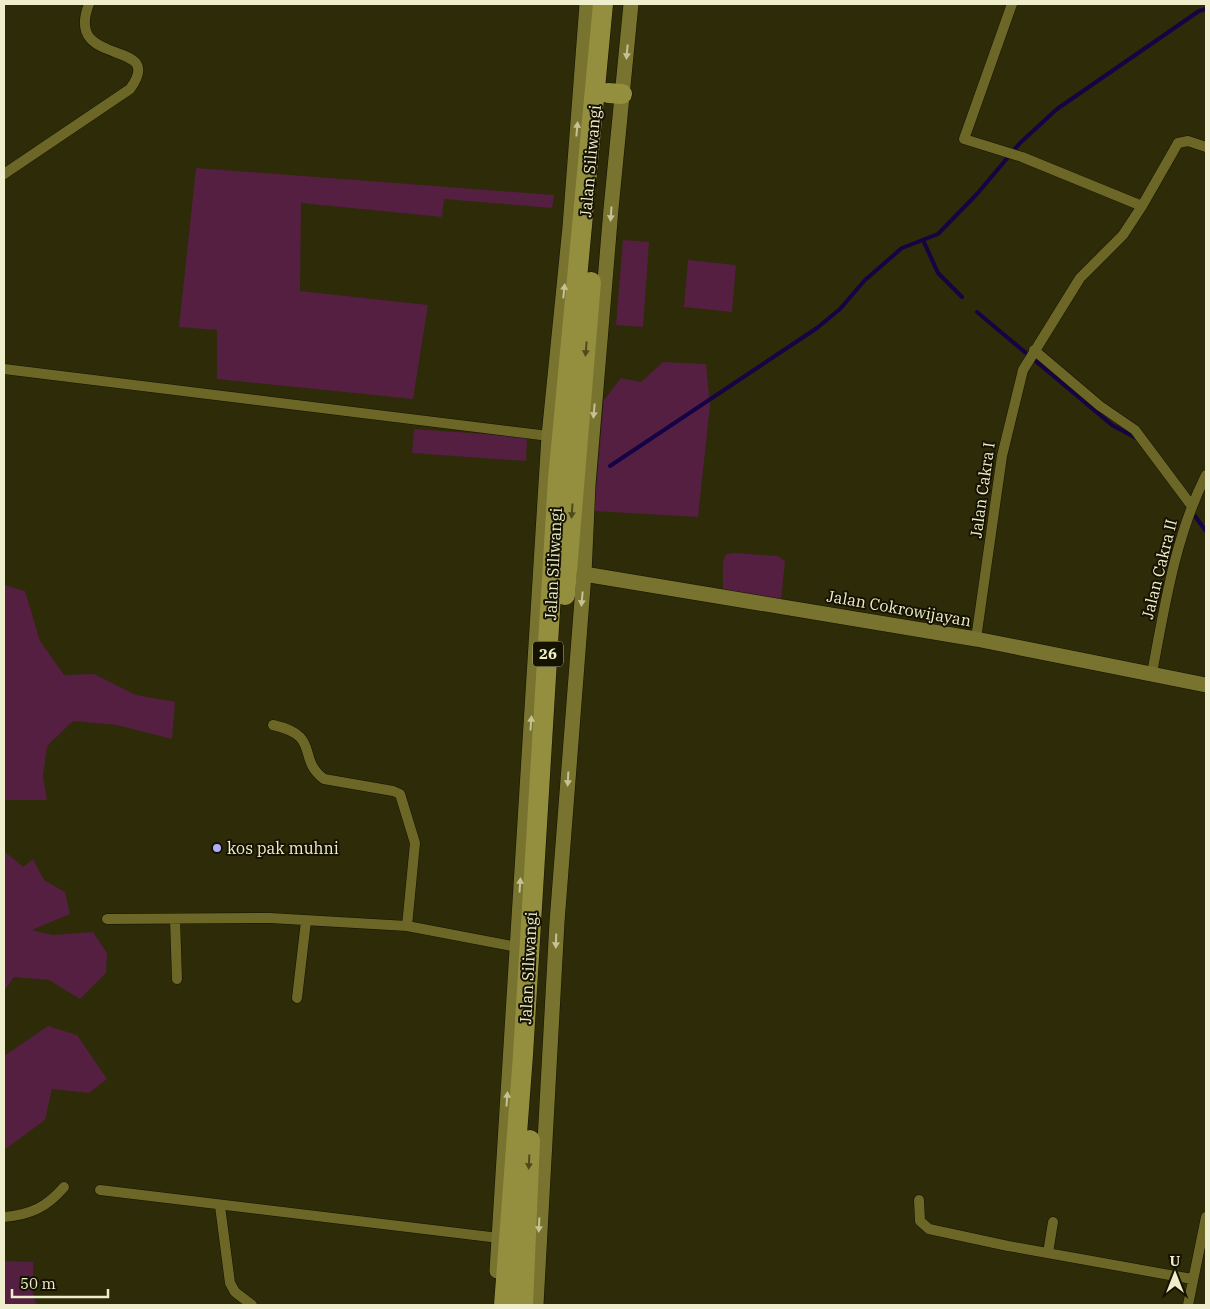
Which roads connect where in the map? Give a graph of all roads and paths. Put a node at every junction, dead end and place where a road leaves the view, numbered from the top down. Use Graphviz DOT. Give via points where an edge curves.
graph roads {
  1 [pos="89,4"];
  2 [pos="587,4"];
  3 [pos="603,4"];
  4 [pos="616,4"];
  5 [pos="631,4"];
  6 [pos="1012,4"];
  7 [pos="615,94"];
  8 [pos="1206,148"];
  9 [pos="4,174"];
  10 [pos="1142,206"];
  11 [pos="1033,352"];
  12 [pos="4,369"];
  13 [pos="549,436"];
  14 [pos="1206,475"];
  15 [pos="1190,508"];
  16 [pos="584,574"];
  17 [pos="976,639"];
  18 [pos="1152,673"];
  19 [pos="1206,686"];
  20 [pos="274,725"];
  21 [pos="107,919"];
  22 [pos="175,920"];
  23 [pos="306,921"];
  24 [pos="407,926"];
  25 [pos="517,947"];
  26 [pos="177,979"];
  27 [pos="297,998"];
  28 [pos="531,1031"];
  29 [pos="517,1055"];
  30 [pos="511,1137"];
  31 [pos="64,1187"];
  32 [pos="100,1190"];
  33 [pos="920,1200"];
  34 [pos="220,1206"];
  35 [pos="1206,1216"];
  36 [pos="4,1217"];
  37 [pos="1053,1222"];
  38 [pos="499,1238"];
  39 [pos="1048,1253"];
  40 [pos="1192,1278"];
  41 [pos="252,1305"];
  42 [pos="495,1305"];
  43 [pos="504,1305"];
  44 [pos="523,1305"];
  45 [pos="536,1305"];
  46 [pos="1188,1305"];
  1 -- 9 [label="street" via="85,14 88,39 100,47 134,59 138,65 136,82"];
  13 -- 2 [label="street, one-way" via="570,227"];
  3 -- 28 [label="highway, Jalan Siliwangi / 26" via="558,479"];
  4 -- 7 [label="highway, Jalan Siliwangi / 26"];
  5 -- 7 [label="street, one-way"];
  6 -- 10 [label="street" via="964,139 1022,158"];
  7 -- 16 [label="street, one-way"];
  7 -- 28 [label="highway, Jalan Siliwangi / 26, one-way" via="565,589"];
  8 -- 10 [label="street, Jalan Cakra I" via="1188,141 1178,143"];
  10 -- 11 [label="street, Jalan Cakra I" via="1122,235 1080,278"];
  11 -- 15 [label="street" via="1135,430"];
  11 -- 17 [label="street, Jalan Cakra I" via="1014,401 1002,456"];
  12 -- 13 [label="street"];
  25 -- 13 [label="street, one-way"];
  14 -- 15 [label="street, Jalan Cakra II"];
  15 -- 18 [label="street, Jalan Cakra II" via="1171,577"];
  16 -- 17 [label="street, Jalan Cokrowijayan"];
  16 -- 45 [label="street, one-way" via="557,922"];
  17 -- 18 [label="street, Jalan Cokrowijayan"];
  18 -- 19 [label="street, Jalan Cokrowijayan"];
  20 -- 24 [label="street" via="294,730 301,736 315,771 324,779 393,790 400,794 415,843"];
  21 -- 22 [label="street"];
  22 -- 23 [label="street" via="260,918"];
  22 -- 26 [label="street"];
  23 -- 24 [label="street"];
  23 -- 27 [label="street"];
  24 -- 25 [label="street"];
  25 -- 29 [label="street"];
  28 -- 29 [label="highway, Jalan Siliwangi / 26"];
  28 -- 44 [label="highway, Jalan Siliwangi / 26, one-way"];
  30 -- 29 [label="highway, Jalan Siliwangi / 26, one-way"];
  30 -- 38 [label="street"];
  30 -- 43 [label="highway, Jalan Siliwangi / 26"];
  31 -- 36 [label="street" via="39,1210"];
  32 -- 34 [label="street"];
  33 -- 39 [label="street" via="920,1221 929,1229"];
  34 -- 38 [label="street"];
  34 -- 41 [label="street" via="230,1284"];
  35 -- 40 [label="street"];
  37 -- 39 [label="street"];
  38 -- 42 [label="street"];
  39 -- 40 [label="street"];
  40 -- 46 [label="street"];
}
